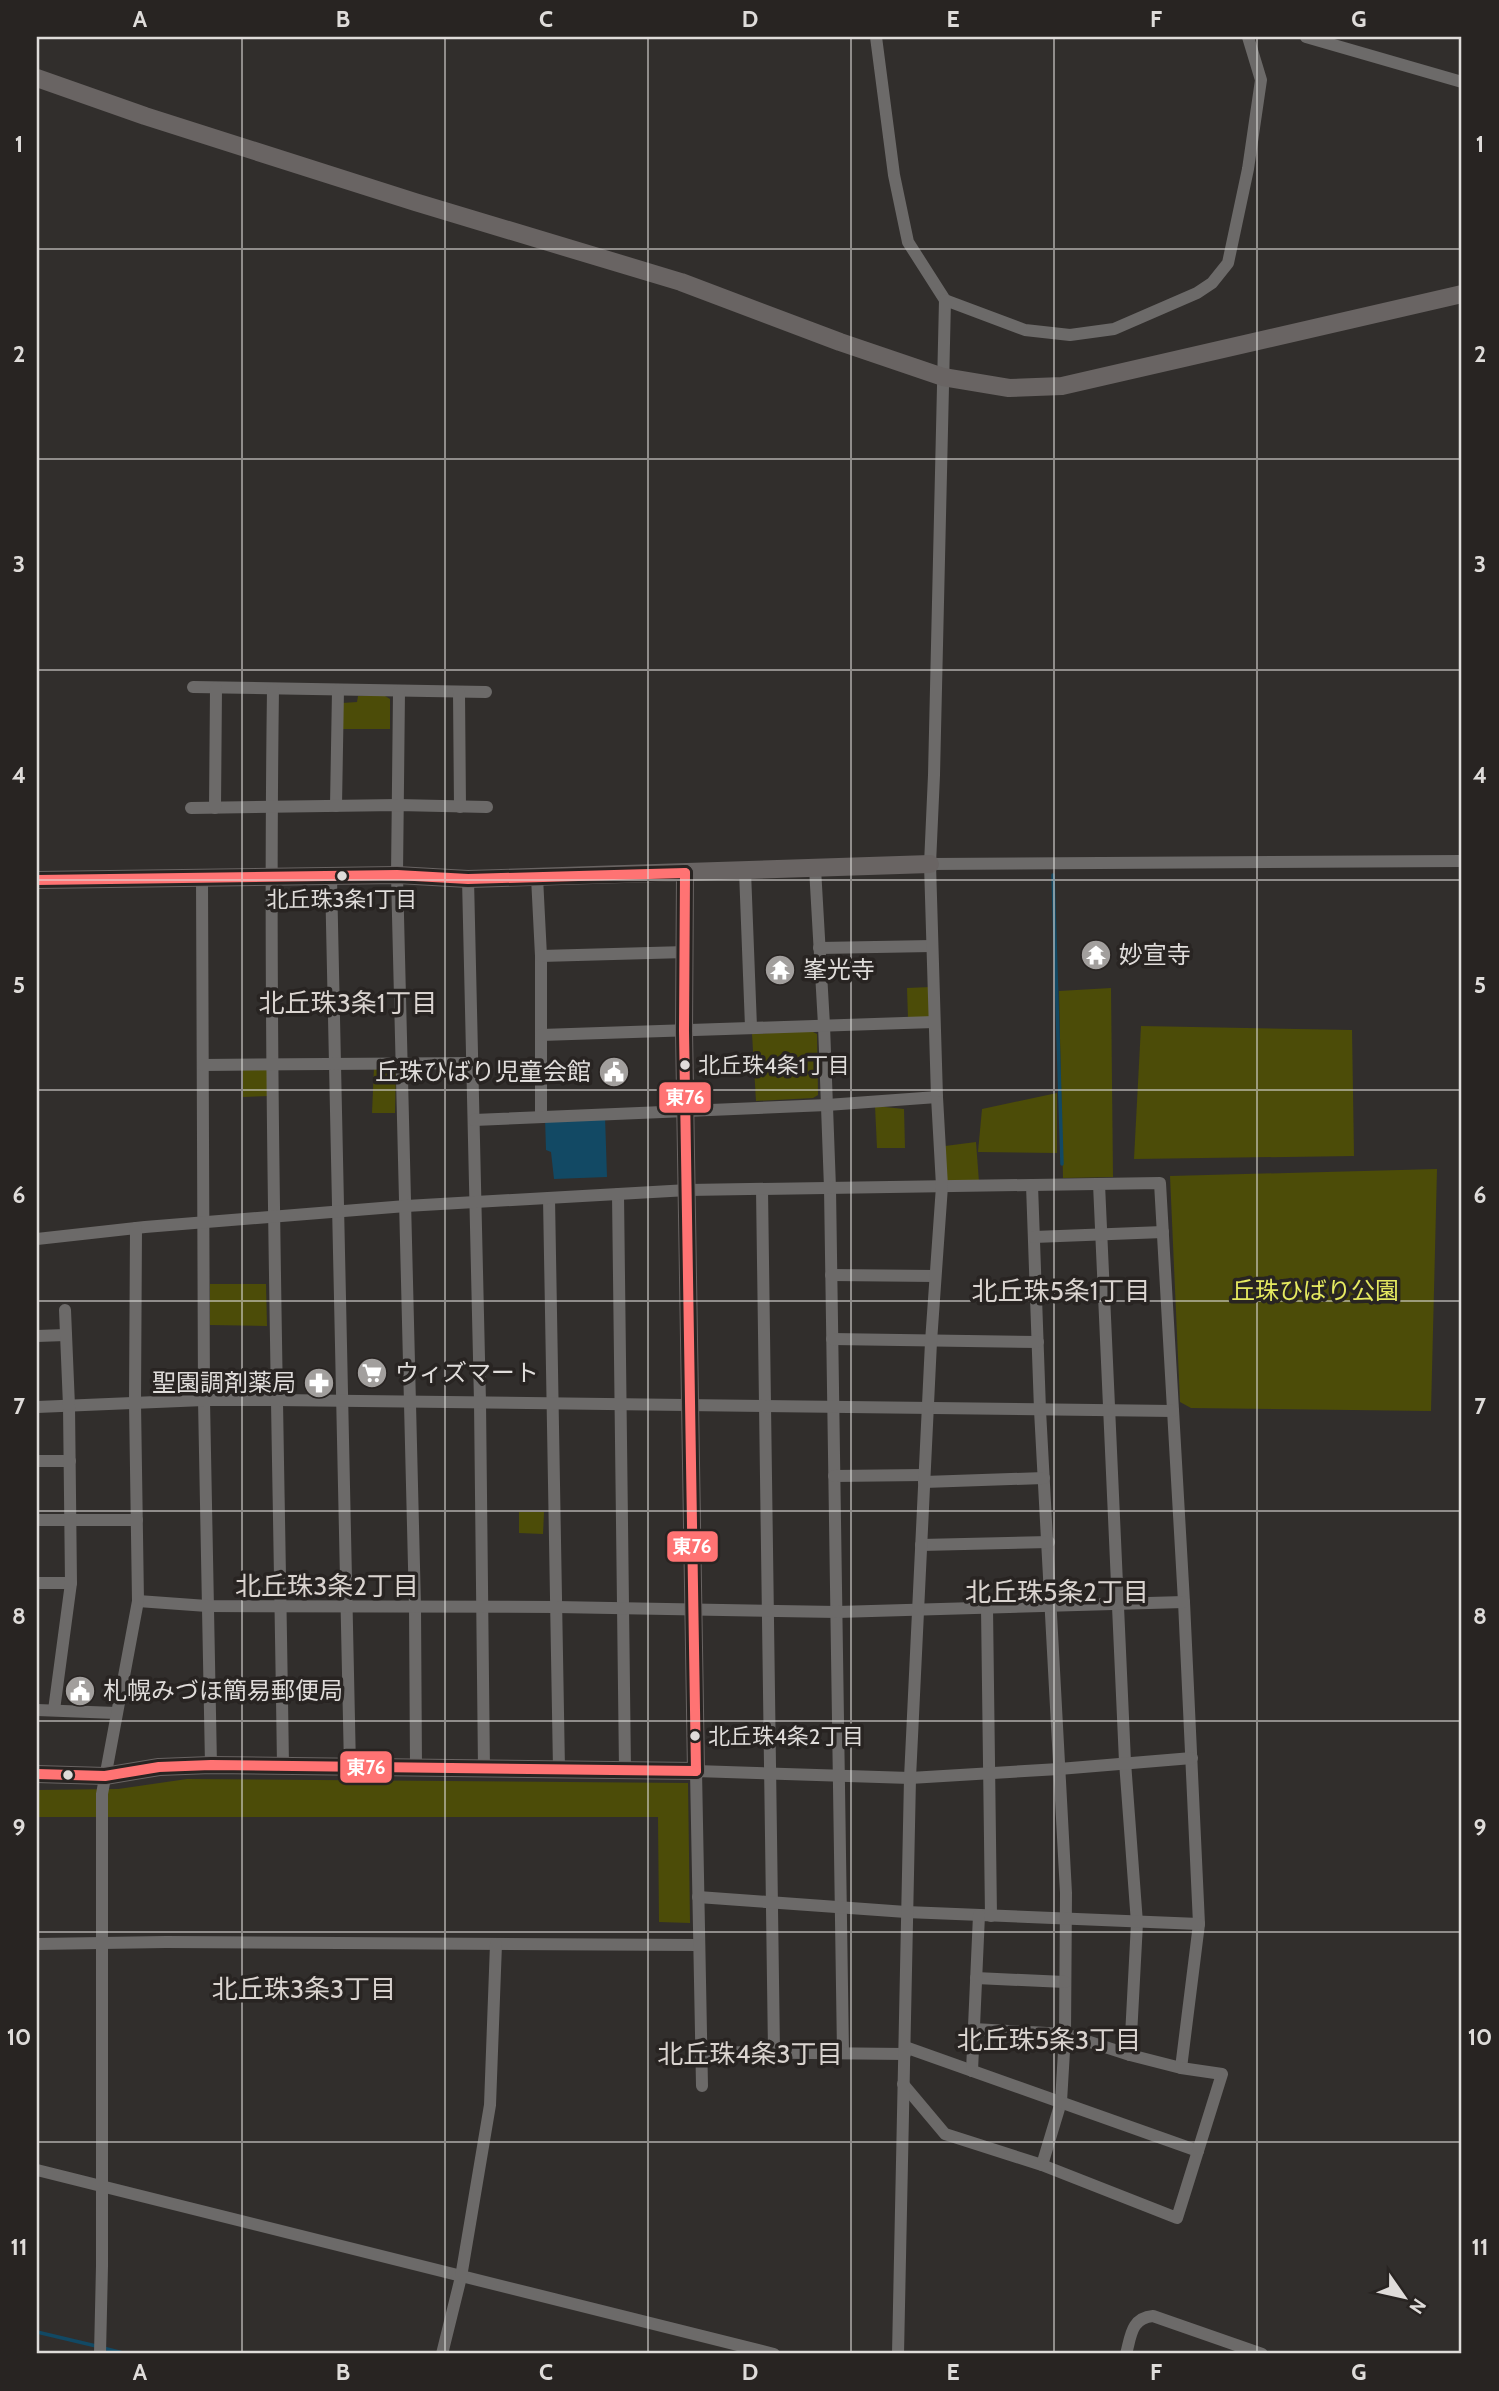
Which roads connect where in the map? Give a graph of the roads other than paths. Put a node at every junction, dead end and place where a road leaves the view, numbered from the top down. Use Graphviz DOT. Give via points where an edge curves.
graph roads {
  1 [pos="876,37"];
  2 [pos="1248,37"];
  3 [pos="1306,37"];
  4 [pos="37,78"];
  5 [pos="1462,82"];
  6 [pos="1462,294"];
  7 [pos="945,300"];
  8 [pos="943,377"];
  9 [pos="193,687"];
  10 [pos="216,688"];
  11 [pos="273,689"];
  12 [pos="338,690"];
  13 [pos="400,692"];
  14 [pos="486,692"];
  15 [pos="459,693"];
  16 [pos="398,805"];
  17 [pos="336,806"];
  18 [pos="271,807"];
  19 [pos="460,807"];
  20 [pos="487,807"];
  21 [pos="191,808"];
  22 [pos="215,808"];
  23 [pos="1462,861"];
  24 [pos="930,864"];
  25 [pos="815,869"];
  26 [pos="745,871"];
  27 [pos="685,873"];
  28 [pos="397,875"];
  29 [pos="331,877"];
  30 [pos="537,877"];
  31 [pos="271,878"];
  32 [pos="202,879"];
  33 [pos="468,879"];
  34 [pos="37,880"];
  35 [pos="932,946"];
  36 [pos="820,948"];
  37 [pos="685,952"];
  38 [pos="541,956"];
  39 [pos="934,1022"];
  40 [pos="824,1025"];
  41 [pos="751,1027"];
  42 [pos="684,1031"];
  43 [pos="541,1035"];
  44 [pos="274,1063"];
  45 [pos="336,1063"];
  46 [pos="402,1063"];
  47 [pos="473,1063"];
  48 [pos="203,1065"];
  49 [pos="937,1097"];
  50 [pos="827,1105"];
  51 [pos="686,1111"];
  52 [pos="541,1116"];
  53 [pos="474,1119"];
  54 [pos="1099,1184"];
  55 [pos="1032,1185"];
  56 [pos="942,1186"];
  57 [pos="830,1188"];
  58 [pos="762,1189"];
  59 [pos="688,1190"];
  60 [pos="618,1194"];
  61 [pos="550,1198"];
  62 [pos="475,1202"];
  63 [pos="406,1206"];
  64 [pos="339,1211"];
  65 [pos="274,1218"];
  66 [pos="202,1223"];
  67 [pos="136,1228"];
  68 [pos="1163,1231"];
  69 [pos="1102,1234"];
  70 [pos="1034,1237"];
  71 [pos="37,1239"];
  72 [pos="831,1275"];
  73 [pos="935,1276"];
  74 [pos="65,1310"];
  75 [pos="66,1335"];
  76 [pos="37,1336"];
  77 [pos="832,1339"];
  78 [pos="930,1342"];
  79 [pos="1038,1342"];
  80 [pos="204,1400"];
  81 [pos="276,1400"];
  82 [pos="341,1400"];
  83 [pos="408,1401"];
  84 [pos="480,1402"];
  85 [pos="553,1402"];
  86 [pos="135,1403"];
  87 [pos="620,1403"];
  88 [pos="692,1404"];
  89 [pos="764,1405"];
  90 [pos="69,1406"];
  91 [pos="37,1407"];
  92 [pos="833,1407"];
  93 [pos="927,1409"];
  94 [pos="1040,1410"];
  95 [pos="1110,1410"];
  96 [pos="1173,1410"];
  97 [pos="37,1461"];
  98 [pos="70,1461"];
  99 [pos="834,1476"];
  100 [pos="924,1478"];
  101 [pos="1044,1478"];
  102 [pos="37,1520"];
  103 [pos="71,1520"];
  104 [pos="137,1520"];
  105 [pos="1049,1542"];
  106 [pos="921,1545"];
  107 [pos="37,1583"];
  108 [pos="71,1583"];
  109 [pos="138,1601"];
  110 [pos="1184,1602"];
  111 [pos="348,1605"];
  112 [pos="1119,1605"];
  113 [pos="207,1606"];
  114 [pos="281,1606"];
  115 [pos="1051,1606"];
  116 [pos="415,1607"];
  117 [pos="556,1607"];
  118 [pos="483,1608"];
  119 [pos="987,1608"];
  120 [pos="623,1609"];
  121 [pos="695,1609"];
  122 [pos="768,1610"];
  123 [pos="918,1611"];
  124 [pos="837,1612"];
  125 [pos="37,1710"];
  126 [pos="54,1710"];
  127 [pos="116,1713"];
  128 [pos="1192,1758"];
  129 [pos="1125,1762"];
  130 [pos="211,1765"];
  131 [pos="283,1766"];
  132 [pos="350,1767"];
  133 [pos="416,1768"];
  134 [pos="484,1769"];
  135 [pos="559,1769"];
  136 [pos="1059,1769"];
  137 [pos="625,1770"];
  138 [pos="696,1772"];
  139 [pos="988,1772"];
  140 [pos="37,1774"];
  141 [pos="771,1775"];
  142 [pos="105,1776"];
  143 [pos="840,1776"];
  144 [pos="910,1778"];
  145 [pos="698,1897"];
  146 [pos="773,1902"];
  147 [pos="841,1908"];
  148 [pos="906,1912"];
  149 [pos="985,1915"];
  150 [pos="1066,1919"];
  151 [pos="1137,1923"];
  152 [pos="1199,1924"];
  153 [pos="37,1944"];
  154 [pos="496,1944"];
  155 [pos="103,1945"];
  156 [pos="699,1945"];
  157 [pos="976,1978"];
  158 [pos="1065,1982"];
  159 [pos="974,2029"];
  160 [pos="1065,2034"];
  161 [pos="905,2051"];
  162 [pos="701,2052"];
  163 [pos="774,2052"];
  164 [pos="843,2053"];
  165 [pos="1130,2055"];
  166 [pos="1181,2067"];
  167 [pos="972,2071"];
  168 [pos="903,2084"];
  169 [pos="702,2085"];
  170 [pos="1061,2102"];
  171 [pos="1198,2151"];
  172 [pos="1042,2165"];
  173 [pos="37,2170"];
  174 [pos="102,2187"];
  175 [pos="461,2277"];
  176 [pos="100,2354"];
  177 [pos="442,2354"];
  178 [pos="774,2354"];
  179 [pos="898,2354"];
  180 [pos="1126,2354"];
  181 [pos="1262,2354"];
  1 -- 7 [label="street" via="908,243"];
  2 -- 7 [label="street" via="1261,80 1250,156 1228,263 1212,283 1114,329 1070,335 1025,330"];
  3 -- 5 [label="street"];
  4 -- 8 [label="street" via="415,202 681,282"];
  6 -- 8 [label="street" via="1062,386 1009,388"];
  7 -- 8 [label="street"];
  8 -- 24 [label="street"];
  9 -- 10 [label="street"];
  10 -- 11 [label="street"];
  10 -- 22 [label="street"];
  11 -- 12 [label="street"];
  11 -- 18 [label="street"];
  12 -- 13 [label="street"];
  12 -- 17 [label="street"];
  13 -- 15 [label="street"];
  13 -- 16 [label="street"];
  14 -- 15 [label="street"];
  15 -- 19 [label="street"];
  16 -- 17 [label="street"];
  16 -- 19 [label="street"];
  16 -- 28 [label="street"];
  17 -- 18 [label="street"];
  18 -- 22 [label="street"];
  18 -- 31 [label="street"];
  19 -- 20 [label="street"];
  21 -- 22 [label="street"];
  23 -- 24 [label="street"];
  24 -- 25 [label="street"];
  24 -- 35 [label="street"];
  25 -- 26 [label="street"];
  25 -- 36 [label="street"];
  26 -- 27 [label="street"];
  26 -- 41 [label="street"];
  27 -- 30 [label="street"];
  27 -- 37 [label="street"];
  28 -- 29 [label="street"];
  28 -- 33 [label="street"];
  28 -- 46 [label="street"];
  29 -- 31 [label="street"];
  29 -- 45 [label="street"];
  30 -- 33 [label="street"];
  30 -- 38 [label="street"];
  31 -- 32 [label="street"];
  31 -- 44 [label="street"];
  32 -- 34 [label="street"];
  32 -- 48 [label="street"];
  33 -- 47 [label="street"];
  35 -- 36 [label="street"];
  35 -- 39 [label="street"];
  36 -- 40 [label="street"];
  37 -- 38 [label="street"];
  37 -- 42 [label="street"];
  38 -- 43 [label="street"];
  39 -- 40 [label="street"];
  39 -- 49 [label="street"];
  40 -- 41 [label="street"];
  40 -- 50 [label="street"];
  41 -- 42 [label="street"];
  42 -- 43 [label="street"];
  42 -- 51 [label="street"];
  43 -- 52 [label="street"];
  44 -- 45 [label="street"];
  44 -- 48 [label="street"];
  44 -- 65 [label="street"];
  45 -- 46 [label="street"];
  45 -- 64 [label="street"];
  46 -- 47 [label="street"];
  46 -- 63 [label="street"];
  47 -- 53 [label="street"];
  48 -- 66 [label="street"];
  49 -- 50 [label="street"];
  49 -- 56 [label="street"];
  50 -- 51 [label="street"];
  50 -- 57 [label="street"];
  51 -- 52 [label="street"];
  51 -- 59 [label="street"];
  52 -- 53 [label="street"];
  53 -- 62 [label="street"];
  54 -- 55 [label="street"];
  54 -- 68 [label="street" via="1160,1183"];
  54 -- 69 [label="street"];
  55 -- 56 [label="street"];
  55 -- 70 [label="street"];
  56 -- 57 [label="street"];
  56 -- 73 [label="street"];
  57 -- 58 [label="street"];
  57 -- 72 [label="street"];
  58 -- 59 [label="street"];
  58 -- 89 [label="street"];
  59 -- 60 [label="street"];
  59 -- 88 [label="street"];
  60 -- 61 [label="street"];
  60 -- 87 [label="street"];
  61 -- 62 [label="street"];
  61 -- 85 [label="street"];
  62 -- 63 [label="street"];
  62 -- 84 [label="street"];
  63 -- 64 [label="street"];
  63 -- 83 [label="street"];
  64 -- 65 [label="street"];
  64 -- 82 [label="street"];
  65 -- 66 [label="street"];
  65 -- 81 [label="street"];
  66 -- 67 [label="street"];
  66 -- 80 [label="street"];
  67 -- 71 [label="street"];
  67 -- 86 [label="street"];
  68 -- 69 [label="street"];
  68 -- 96 [label="street"];
  69 -- 70 [label="street"];
  69 -- 95 [label="street"];
  70 -- 79 [label="street"];
  72 -- 73 [label="street"];
  72 -- 77 [label="street"];
  73 -- 78 [label="street"];
  74 -- 75 [label="street"];
  75 -- 76 [label="street"];
  75 -- 90 [label="street"];
  77 -- 78 [label="street"];
  77 -- 92 [label="street"];
  78 -- 79 [label="street"];
  78 -- 93 [label="street"];
  79 -- 94 [label="street"];
  80 -- 81 [label="street"];
  80 -- 86 [label="street"];
  80 -- 113 [label="street"];
  81 -- 82 [label="street"];
  81 -- 114 [label="street"];
  82 -- 83 [label="street"];
  82 -- 111 [label="street"];
  83 -- 84 [label="street"];
  83 -- 116 [label="street"];
  84 -- 85 [label="street"];
  84 -- 118 [label="street"];
  85 -- 87 [label="street"];
  85 -- 117 [label="street"];
  86 -- 90 [label="street"];
  86 -- 104 [label="street"];
  87 -- 88 [label="street"];
  87 -- 120 [label="street"];
  88 -- 89 [label="street"];
  88 -- 121 [label="street"];
  89 -- 92 [label="street"];
  89 -- 122 [label="street"];
  90 -- 91 [label="street"];
  90 -- 98 [label="street"];
  92 -- 93 [label="street"];
  92 -- 99 [label="street"];
  93 -- 94 [label="street"];
  93 -- 100 [label="street"];
  94 -- 95 [label="street"];
  94 -- 101 [label="street"];
  95 -- 96 [label="street"];
  95 -- 112 [label="street"];
  96 -- 110 [label="street"];
  97 -- 98 [label="street"];
  98 -- 103 [label="street"];
  99 -- 100 [label="street"];
  99 -- 124 [label="street"];
  100 -- 101 [label="street"];
  100 -- 106 [label="street"];
  101 -- 105 [label="street"];
  102 -- 103 [label="street"];
  103 -- 104 [label="street"];
  103 -- 108 [label="street"];
  104 -- 109 [label="street"];
  105 -- 106 [label="street"];
  105 -- 115 [label="street"];
  106 -- 123 [label="street"];
  107 -- 108 [label="street"];
  108 -- 126 [label="street"];
  109 -- 113 [label="street"];
  109 -- 127 [label="street"];
  110 -- 112 [label="street"];
  110 -- 128 [label="street"];
  111 -- 114 [label="street"];
  111 -- 116 [label="street"];
  111 -- 132 [label="street"];
  112 -- 115 [label="street"];
  112 -- 129 [label="street"];
  113 -- 114 [label="street"];
  113 -- 130 [label="street"];
  114 -- 131 [label="street"];
  115 -- 119 [label="street"];
  115 -- 136 [label="street"];
  116 -- 118 [label="street"];
  116 -- 133 [label="street"];
  117 -- 118 [label="street"];
  117 -- 120 [label="street"];
  117 -- 135 [label="street"];
  118 -- 134 [label="street"];
  119 -- 123 [label="street"];
  119 -- 139 [label="street"];
  120 -- 121 [label="street"];
  120 -- 137 [label="street"];
  121 -- 122 [label="street"];
  121 -- 138 [label="street"];
  122 -- 124 [label="street"];
  122 -- 141 [label="street"];
  123 -- 124 [label="street"];
  123 -- 144 [label="street"];
  124 -- 143 [label="street"];
  125 -- 126 [label="street"];
  126 -- 127 [label="street"];
  127 -- 142 [label="street"];
  128 -- 129 [label="street"];
  128 -- 152 [label="street"];
  129 -- 136 [label="street"];
  129 -- 151 [label="street"];
  130 -- 131 [label="street"];
  130 -- 142 [label="street"];
  131 -- 132 [label="street"];
  132 -- 133 [label="street"];
  133 -- 134 [label="street"];
  134 -- 135 [label="street"];
  135 -- 137 [label="street"];
  136 -- 139 [label="street"];
  136 -- 150 [label="street"];
  137 -- 138 [label="street"];
  138 -- 141 [label="street"];
  138 -- 145 [label="street"];
  139 -- 144 [label="street"];
  139 -- 149 [label="street"];
  140 -- 142 [label="street"];
  141 -- 143 [label="street"];
  141 -- 146 [label="street"];
  142 -- 155 [label="street"];
  143 -- 144 [label="street"];
  143 -- 147 [label="street"];
  144 -- 148 [label="street"];
  145 -- 146 [label="street"];
  145 -- 156 [label="street"];
  146 -- 147 [label="street"];
  146 -- 163 [label="street"];
  147 -- 148 [label="street"];
  147 -- 164 [label="street"];
  148 -- 149 [label="street"];
  148 -- 161 [label="street"];
  149 -- 150 [label="street"];
  149 -- 157 [label="street"];
  150 -- 151 [label="street"];
  150 -- 158 [label="street"];
  151 -- 152 [label="street"];
  151 -- 165 [label="street"];
  152 -- 166 [label="street"];
  153 -- 155 [label="street"];
  154 -- 155 [label="street"];
  154 -- 156 [label="street"];
  154 -- 175 [label="street" via="490,2105"];
  155 -- 174 [label="street"];
  156 -- 162 [label="street"];
  157 -- 158 [label="street"];
  157 -- 159 [label="street"];
  158 -- 160 [label="street"];
  159 -- 160 [label="street"];
  159 -- 167 [label="street"];
  160 -- 165 [label="street"];
  160 -- 170 [label="street"];
  161 -- 164 [label="street"];
  161 -- 167 [label="street"];
  161 -- 168 [label="street"];
  162 -- 163 [label="street"];
  162 -- 169 [label="street"];
  163 -- 164 [label="street"];
  165 -- 166 [label="street"];
  166 -- 171 [label="street" via="1222,2074"];
  167 -- 170 [label="street"];
  168 -- 172 [label="street" via="945,2134"];
  168 -- 179 [label="street"];
  170 -- 171 [label="street"];
  170 -- 172 [label="street"];
  171 -- 172 [label="street" via="1177,2218"];
  173 -- 174 [label="street"];
  174 -- 175 [label="street"];
  174 -- 176 [label="street"];
  175 -- 177 [label="street"];
  175 -- 178 [label="street"];
  180 -- 181 [label="street" via="1135,2323 1153,2316"];
}
